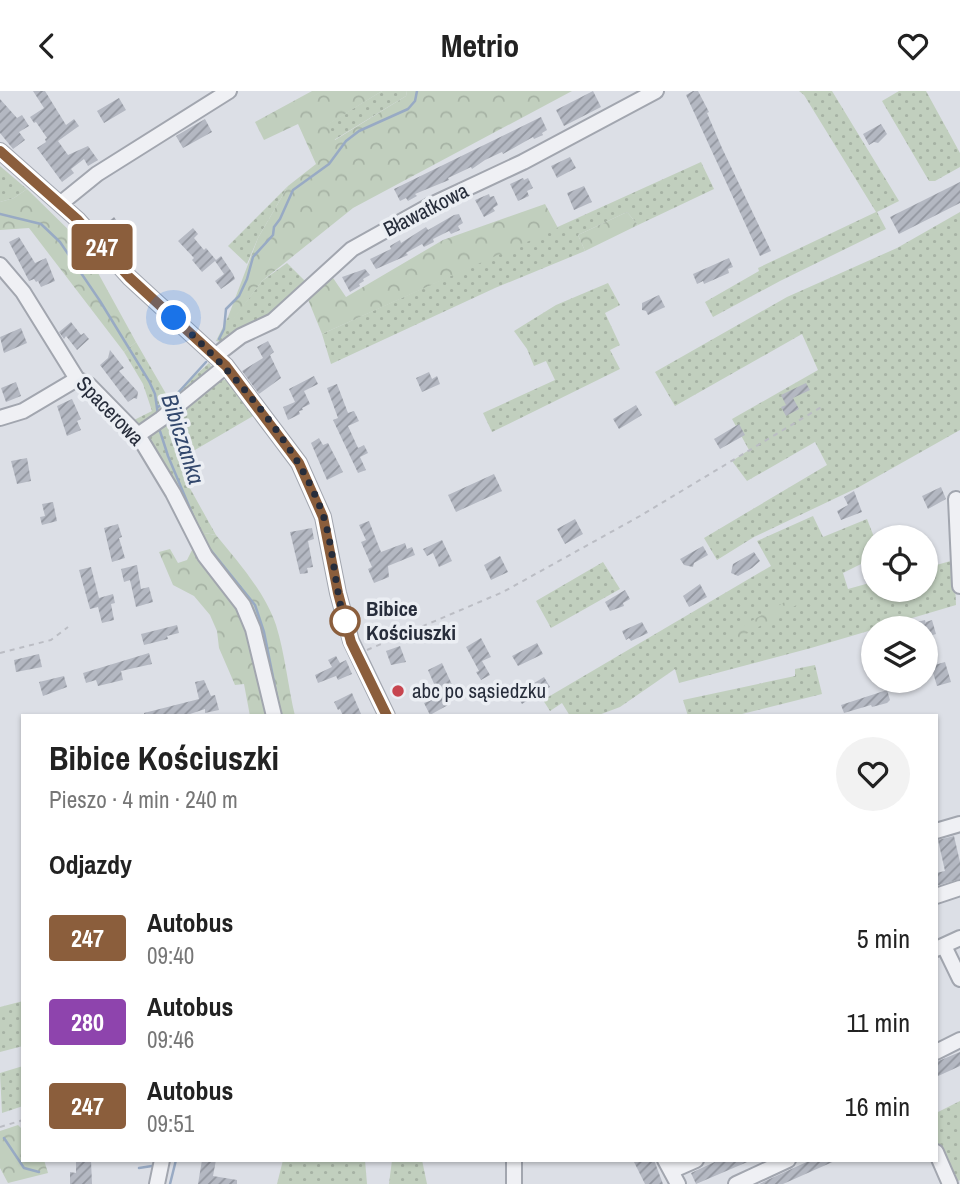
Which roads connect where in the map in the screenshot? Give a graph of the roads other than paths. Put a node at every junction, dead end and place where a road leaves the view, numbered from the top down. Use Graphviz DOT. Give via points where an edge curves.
graph roads {
  1 [pos="229,91"];
  2 [pos="656,91"];
  3 [pos="0,151"];
  4 [pos="60,204"];
  5 [pos="0,265"];
  6 [pos="220,361"];
  7 [pos="77,379"];
  8 [pos="0,418"];
  9 [pos="138,435"];
  10 [pos="956,499"];
  11 [pos="960,586"];
  12 [pos="274,714"];
  13 [pos="386,714"];
  14 [pos="960,824"];
  15 [pos="938,830"];
  16 [pos="960,888"];
  17 [pos="938,895"];
  18 [pos="960,938"];
  19 [pos="940,947"];
  20 [pos="960,979"];
  21 [pos="960,1040"];
  22 [pos="938,1051"];
  23 [pos="938,1157"];
  24 [pos="162,1162"];
  25 [pos="514,1162"];
  26 [pos="692,1162"];
  27 [pos="784,1162"];
  28 [pos="671,1172"];
  29 [pos="156,1184"];
  30 [pos="514,1184"];
  31 [pos="736,1184"];
  32 [pos="950,1184"];
  1 -- 4 [label="street" via="97,174"];
  2 -- 6 [label="street, Bławatkowa" via="352,249 273,321 241,337"];
  3 -- 4 [label="street"];
  4 -- 6 [label="street" via="129,277"];
  5 -- 7 [label="street, Spacerowa" via="23,292"];
  6 -- 9 [label="street, Bławatkowa"];
  6 -- 13 [label="street" via="302,469 323,517 343,616"];
  7 -- 8 [label="street" via="23,411"];
  7 -- 9 [label="street, Spacerowa" via="89,385"];
  9 -- 12 [label="street, Spacerowa" via="205,556 243,605"];
  10 -- 11 [label="street"];
  14 -- 15 [label="street"];
  16 -- 17 [label="street"];
  18 -- 19 [label="street"];
  19 -- 20 [label="street"];
  21 -- 22 [label="street"];
  23 -- 32 [label="street"];
  24 -- 29 [label="street"];
  25 -- 30 [label="street"];
  26 -- 28 [label="street"];
  27 -- 31 [label="street"];
}
